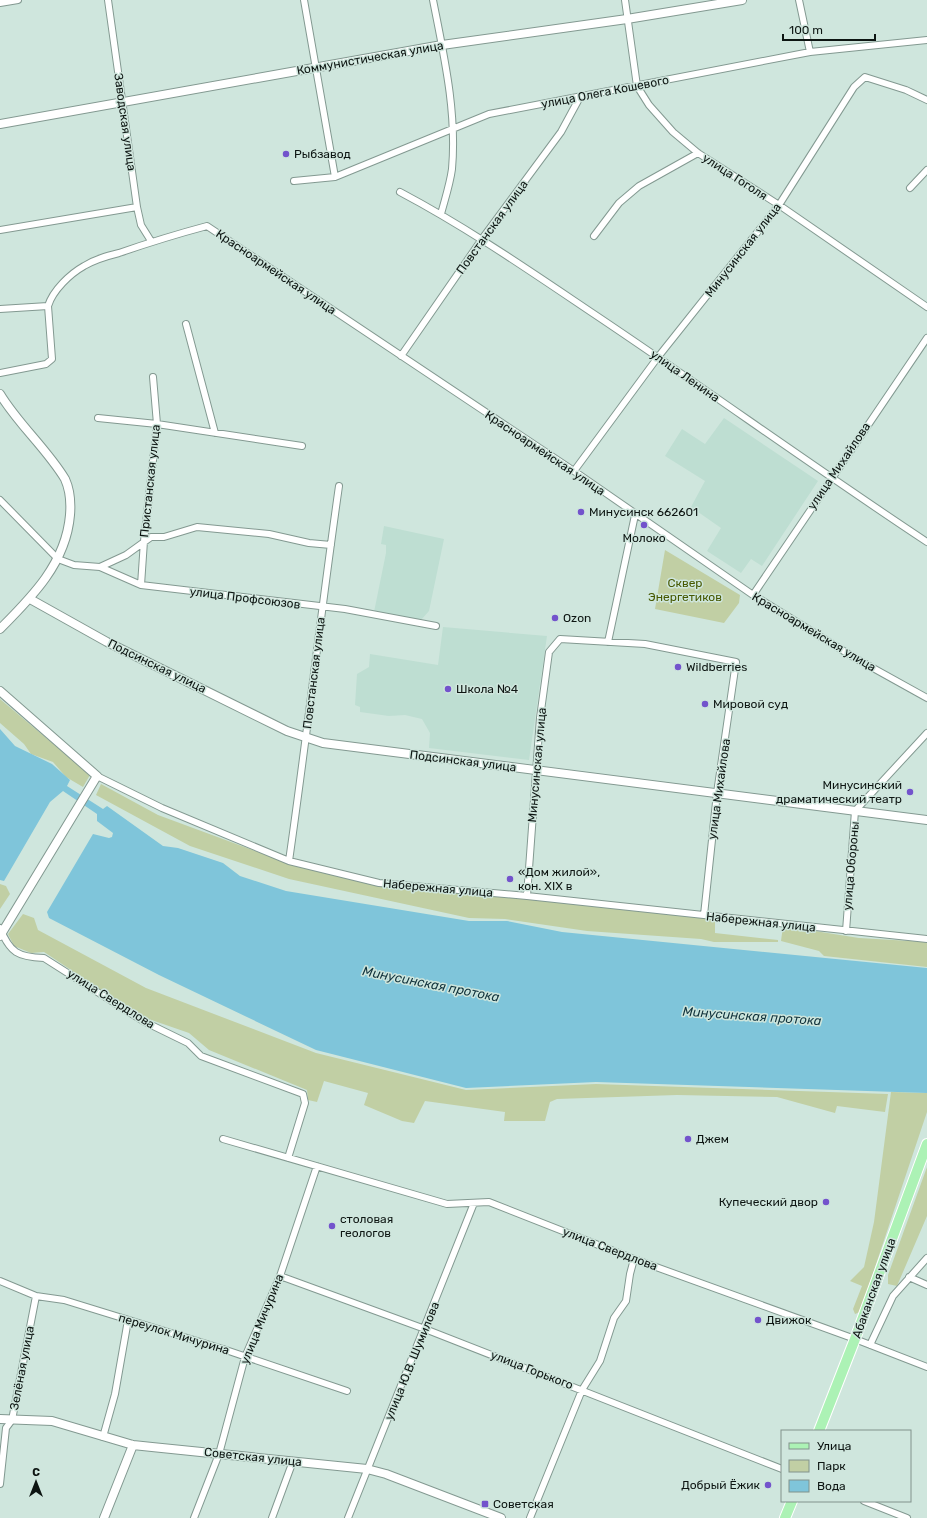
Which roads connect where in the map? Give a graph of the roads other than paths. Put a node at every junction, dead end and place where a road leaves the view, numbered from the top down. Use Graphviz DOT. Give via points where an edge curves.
graph roads {
  1 [pos="18,0"];
  2 [pos="108,0"];
  3 [pos="304,0"];
  4 [pos="434,0"];
  5 [pos="625,0"];
  6 [pos="742,0"];
  7 [pos="799,0"];
  8 [pos="0,3"];
  9 [pos="627,19"];
  10 [pos="927,40"];
  11 [pos="442,45"];
  12 [pos="810,52"];
  13 [pos="315,68"];
  14 [pos="637,86"];
  15 [pos="580,97"];
  16 [pos="927,100"];
  17 [pos="122,102"];
  18 [pos="0,124"];
  19 [pos="452,129"];
  20 [pos="698,153"];
  21 [pos="927,170"];
  22 [pos="335,177"];
  23 [pos="294,181"];
  24 [pos="910,188"];
  25 [pos="400,192"];
  26 [pos="779,205"];
  27 [pos="137,207"];
  28 [pos="441,214"];
  29 [pos="0,230"];
  30 [pos="594,236"];
  31 [pos="482,239"];
  32 [pos="151,241"];
  33 [pos="48,306"];
  34 [pos="927,306"];
  35 [pos="0,309"];
  36 [pos="186,324"];
  37 [pos="927,338"];
  38 [pos="401,356"];
  39 [pos="658,357"];
  40 [pos="0,373"];
  41 [pos="153,377"];
  42 [pos="0,394"];
  43 [pos="98,418"];
  44 [pos="157,424"];
  45 [pos="215,432"];
  46 [pos="302,446"];
  47 [pos="574,471"];
  48 [pos="831,478"];
  49 [pos="339,486"];
  50 [pos="0,500"];
  51 [pos="635,515"];
  52 [pos="144,541"];
  53 [pos="927,542"];
  54 [pos="330,545"];
  55 [pos="58,559"];
  56 [pos="100,567"];
  57 [pos="141,585"];
  58 [pos="753,595"];
  59 [pos="30,599"];
  60 [pos="322,606"];
  61 [pos="436,626"];
  62 [pos="0,629"];
  63 [pos="608,642"];
  64 [pos="0,691"];
  65 [pos="927,698"];
  66 [pos="927,733"];
  67 [pos="307,738"];
  68 [pos="536,770"];
  69 [pos="97,776"];
  70 [pos="717,793"];
  71 [pos="855,811"];
  72 [pos="927,820"];
  73 [pos="289,861"];
  74 [pos="527,896"];
  75 [pos="704,916"];
  76 [pos="1,932"];
  77 [pos="846,932"];
  78 [pos="927,939"];
  79 [pos="222,1139"];
  80 [pos="927,1144"];
  81 [pos="288,1158"];
  82 [pos="317,1166"];
  83 [pos="474,1203"];
  84 [pos="927,1258"];
  85 [pos="634,1259"];
  86 [pos="280,1276"];
  87 [pos="909,1277"];
  88 [pos="0,1281"];
  89 [pos="927,1285"];
  90 [pos="36,1296"];
  91 [pos="128,1320"];
  92 [pos="425,1329"];
  93 [pos="855,1339"];
  94 [pos="870,1345"];
  95 [pos="245,1357"];
  96 [pos="927,1367"];
  97 [pos="582,1390"];
  98 [pos="347,1391"];
  99 [pos="0,1419"];
  100 [pos="12,1420"];
  101 [pos="819,1430"];
  102 [pos="103,1437"];
  103 [pos="134,1445"];
  104 [pos="219,1454"];
  105 [pos="293,1462"];
  106 [pos="367,1469"];
  107 [pos="781,1469"];
  108 [pos="0,1484"];
  109 [pos="792,1502"];
  110 [pos="867,1502"];
  111 [pos="104,1518"];
  112 [pos="194,1518"];
  113 [pos="272,1518"];
  114 [pos="348,1518"];
  115 [pos="501,1518"];
  116 [pos="530,1518"];
  117 [pos="785,1518"];
  118 [pos="907,1518"];
  1 -- 8 [label="street"];
  2 -- 17 [label="street, Заводская улица"];
  3 -- 13 [label="street"];
  4 -- 11 [label="street"];
  5 -- 9 [label="street"];
  6 -- 9 [label="street, Коммунистическая улица"];
  7 -- 12 [label="street"];
  9 -- 11 [label="street, Коммунистическая улица"];
  9 -- 14 [label="street"];
  10 -- 12 [label="street, улица Олега Кошевого"];
  11 -- 13 [label="street, Коммунистическая улица"];
  11 -- 19 [label="street" via="450,90"];
  12 -- 14 [label="street, улица Олега Кошевого"];
  13 -- 17 [label="street, Коммунистическая улица"];
  13 -- 22 [label="street"];
  14 -- 15 [label="street, улица Олега Кошевого"];
  14 -- 20 [label="street, улица Гоголя" via="649,105 673,132"];
  15 -- 19 [label="street, улица Олега Кошевого" via="489,114"];
  15 -- 31 [label="street, Повстанская улица" via="560,132"];
  16 -- 26 [label="street, Минусинская улица" via="906,90 865,77 854,87"];
  17 -- 18 [label="street, Коммунистическая улица"];
  17 -- 27 [label="street, Заводская улица"];
  19 -- 22 [label="street, улица Олега Кошевого"];
  19 -- 28 [label="street" via="452,170"];
  20 -- 26 [label="street, улица Гоголя"];
  20 -- 30 [label="street" via="639,186 619,203"];
  21 -- 24 [label="street"];
  22 -- 23 [label="street, улица Олега Кошевого"];
  25 -- 28 [label="street, улица Ленина"];
  26 -- 34 [label="street, улица Гоголя"];
  26 -- 39 [label="street, Минусинская улица"];
  27 -- 29 [label="street"];
  27 -- 32 [label="street, Заводская улица" via="141,225"];
  28 -- 31 [label="street, улица Ленина"];
  31 -- 38 [label="street, Повстанская улица"];
  31 -- 39 [label="street, улица Ленина"];
  32 -- 33 [label="street" via="85,265 65,281"];
  32 -- 38 [label="street, Красноармейская улица" via="207,226"];
  33 -- 35 [label="street"];
  33 -- 40 [label="street" via="52,359 46,364"];
  36 -- 45 [label="street"];
  37 -- 48 [label="street, улица Михайлова"];
  38 -- 47 [label="street, Красноармейская улица"];
  39 -- 47 [label="street, Минусинская улица"];
  39 -- 48 [label="street, улица Ленина"];
  41 -- 44 [label="street, Пристанская улица"];
  42 -- 55 [label="street" via="65,480 71,502 69,532"];
  43 -- 44 [label="street"];
  44 -- 45 [label="street"];
  44 -- 52 [label="street, Пристанская улица"];
  45 -- 46 [label="street"];
  47 -- 51 [label="street, Красноармейская улица"];
  48 -- 53 [label="street, улица Ленина"];
  48 -- 58 [label="street, улица Михайлова"];
  49 -- 54 [label="street, Повстанская улица"];
  50 -- 55 [label="street"];
  51 -- 58 [label="street, Красноармейская улица"];
  51 -- 63 [label="street"];
  52 -- 54 [label="street" via="150,537 197,527 269,534"];
  52 -- 56 [label="street" via="126,555"];
  52 -- 57 [label="street, Пристанская улица"];
  54 -- 60 [label="street, Повстанская улица"];
  55 -- 56 [label="street, улица Профсоюзов" via="74,565"];
  55 -- 59 [label="street"];
  56 -- 57 [label="street, улица Профсоюзов"];
  57 -- 60 [label="street, улица Профсоюзов"];
  58 -- 65 [label="street, Красноармейская улица" via="855,658"];
  59 -- 62 [label="street"];
  59 -- 67 [label="street, Подсинская улица" via="107,642"];
  60 -- 61 [label="street, улица Профсоюзов"];
  60 -- 67 [label="street, Повстанская улица"];
  63 -- 68 [label="street, Минусинская улица" via="560,639 549,652"];
  63 -- 70 [label="street, улица Михайлова" via="645,644 736,662"];
  64 -- 69 [label="street, Набережная улица"];
  66 -- 71 [label="street, улица Обороны"];
  67 -- 68 [label="street, Подсинская улица" via="323,743"];
  67 -- 73 [label="street, Повстанская улица"];
  68 -- 70 [label="street, Подсинская улица"];
  68 -- 74 [label="street, Минусинская улица"];
  69 -- 73 [label="street, Набережная улица" via="162,808"];
  69 -- 76 [label="street"];
  70 -- 71 [label="street, Подсинская улица"];
  70 -- 75 [label="street, улица Михайлова"];
  71 -- 72 [label="street, Подсинская улица"];
  71 -- 77 [label="street, улица Обороны"];
  73 -- 74 [label="street, Набережная улица" via="380,883"];
  74 -- 75 [label="street, Набережная улица"];
  75 -- 77 [label="street, Набережная улица"];
  76 -- 81 [label="street, улица Свердлова" via="8,947 26,958 44,958 143,1020 188,1043 201,1056 303,1094 305,1103"];
  77 -- 78 [label="street, Набережная улица"];
  79 -- 81 [label="street, улица Свердлова"];
  80 -- 93 [label="main road, Абаканская улица"];
  81 -- 82 [label="street, улица Свердлова"];
  82 -- 83 [label="street, улица Свердлова" via="447,1204"];
  82 -- 86 [label="street, улица Мичурина"];
  83 -- 85 [label="street, улица Свердлова" via="489,1202"];
  83 -- 92 [label="street, улица Ю.В. Шумилова"];
  84 -- 87 [label="street, Абаканская улица"];
  85 -- 93 [label="street, улица Свердлова"];
  85 -- 97 [label="street" via="626,1301 614,1318 600,1361"];
  86 -- 92 [label="street, улица Горького"];
  86 -- 95 [label="street, улица Мичурина"];
  87 -- 89 [label="street"];
  87 -- 94 [label="street, Абаканская улица" via="893,1296"];
  88 -- 90 [label="street, переулок Мичурина"];
  90 -- 91 [label="street, переулок Мичурина" via="64,1300"];
  90 -- 100 [label="street, Зелёная улица"];
  91 -- 95 [label="street, переулок Мичурина"];
  91 -- 102 [label="street" via="115,1394"];
  92 -- 97 [label="street, улица Горького"];
  92 -- 106 [label="street, улица Ю.В. Шумилова"];
  93 -- 94 [label="street, улица Свердлова"];
  93 -- 101 [label="main road, Абаканская улица"];
  94 -- 96 [label="street, улица Свердлова"];
  95 -- 98 [label="street, переулок Мичурина"];
  95 -- 104 [label="street, улица Мичурина"];
  97 -- 107 [label="street, улица Горького"];
  97 -- 116 [label="street"];
  99 -- 100 [label="street, Советская улица"];
  100 -- 102 [label="street, Советская улица" via="52,1421"];
  100 -- 108 [label="street, Зелёная улица" via="6,1428"];
  102 -- 103 [label="street, Советская улица"];
  103 -- 104 [label="street, Советская улица"];
  103 -- 111 [label="street"];
  104 -- 105 [label="street, Советская улица"];
  104 -- 112 [label="street, улица Мичурина"];
  105 -- 106 [label="street, Советская улица"];
  105 -- 113 [label="street"];
  106 -- 114 [label="street, улица Ю.В. Шумилова"];
  106 -- 115 [label="street, Советская улица"];
  109 -- 117 [label="main road"];
  110 -- 118 [label="street"];
}
